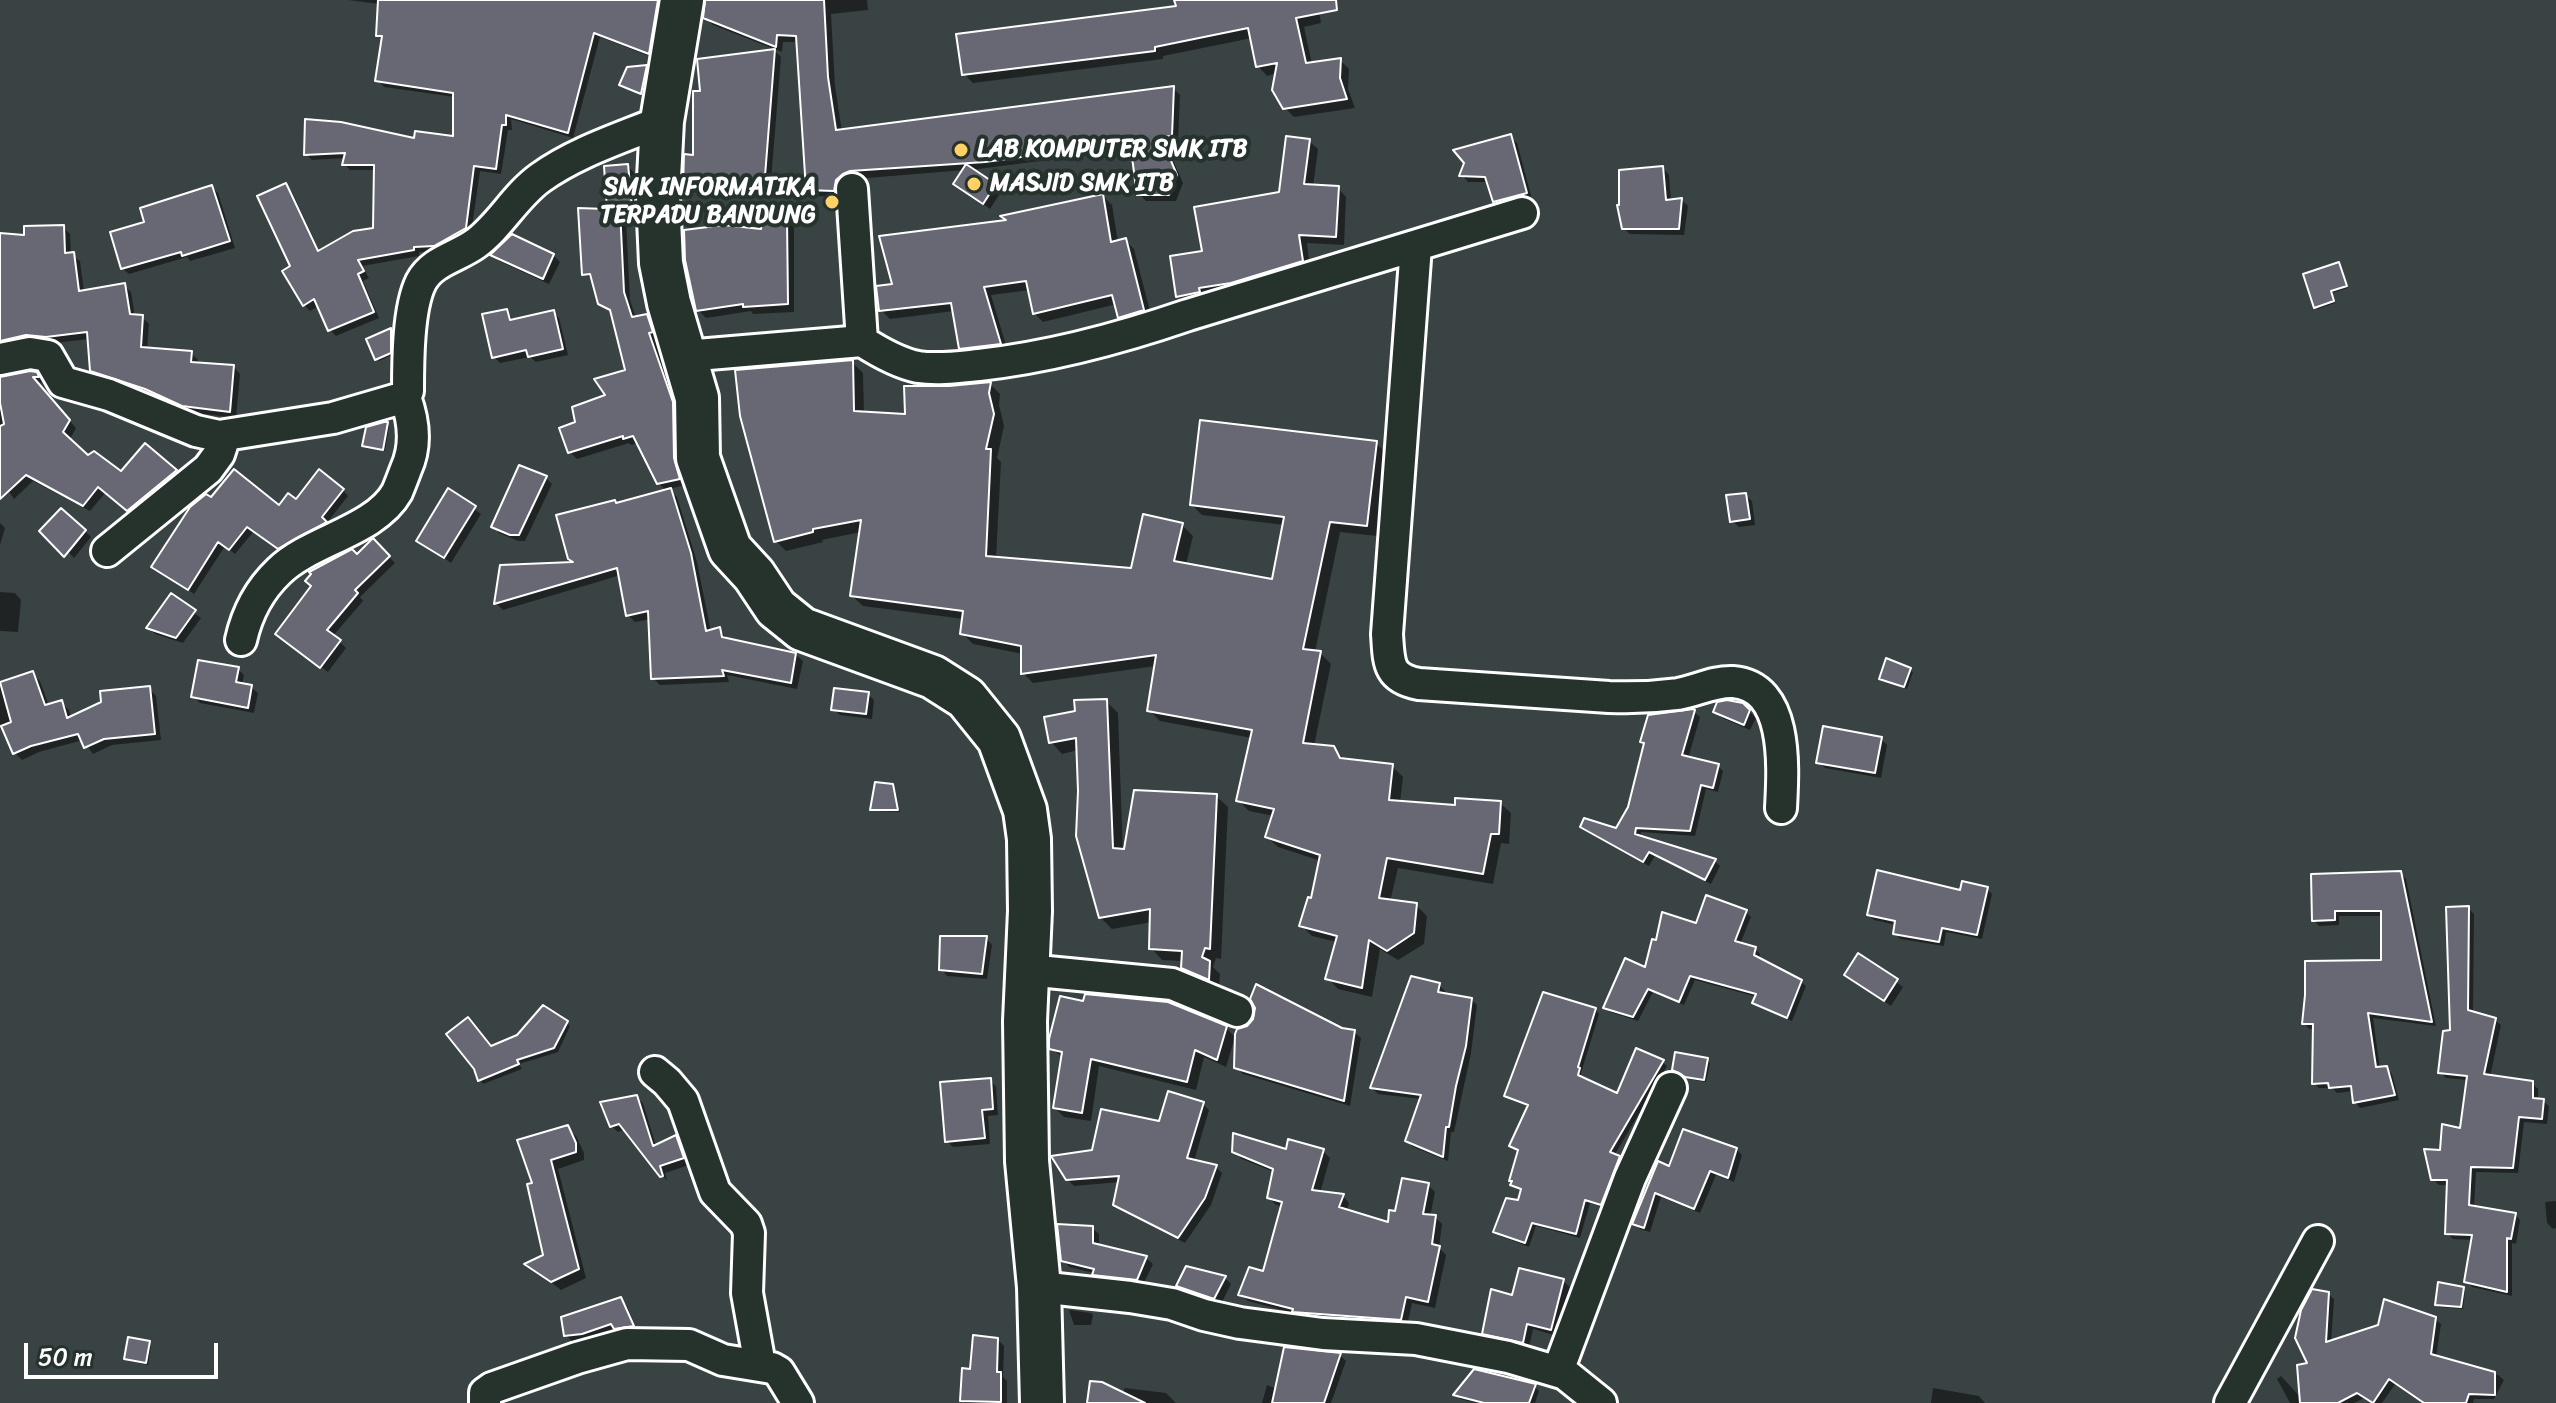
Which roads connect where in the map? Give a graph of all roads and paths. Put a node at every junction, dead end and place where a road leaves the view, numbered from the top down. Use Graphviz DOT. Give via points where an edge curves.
graph roads {
  1 [pos="682,0"];
  2 [pos="662,121"];
  3 [pos="852,189"];
  4 [pos="1522,213"];
  5 [pos="1416,246"];
  6 [pos="862,341"];
  7 [pos="685,356"];
  8 [pos="0,359"];
  9 [pos="405,397"];
  10 [pos="225,436"];
  11 [pos="107,551"];
  12 [pos="241,640"];
  13 [pos="1781,808"];
  14 [pos="1027,970"];
  15 [pos="1237,1011"];
  16 [pos="655,1072"];
  17 [pos="1671,1088"];
  18 [pos="2318,1241"];
  19 [pos="1039,1287"];
  20 [pos="760,1365"];
  21 [pos="1558,1371"];
  22 [pos="485,1403"];
  23 [pos="798,1403"];
  24 [pos="1042,1403"];
  25 [pos="1601,1403"];
  26 [pos="2230,1403"];
  1 -- 2 [label="main road"];
  2 -- 7 [label="main road" via="661,263"];
  2 -- 9 [label="street" via="581,154 540,178 478,242 430,270 417,293"];
  3 -- 6 [label="street"];
  4 -- 5 [label="street"];
  5 -- 6 [label="street" via="1133,334 1037,357 917,367"];
  5 -- 13 [label="street" via="1387,634 1390,666 1405,681 1419,684 1609,697 1641,698 1730,682 1746,684 1760,693 1777,725 1783,754"];
  6 -- 7 [label="street"];
  7 -- 14 [label="main road" via="697,398 698,458 730,549 776,608 802,629 950,686 999,739 1025,810"];
  8 -- 10 [label="street" via="30,353 48,356 63,382 196,431"];
  9 -- 10 [label="street" via="333,418"];
  9 -- 12 [label="street" via="414,434 396,494 373,517 280,569 258,596"];
  10 -- 11 [label="street" via="208,469"];
  14 -- 15 [label="street" via="1172,984"];
  14 -- 19 [label="main road" via="1027,1161"];
  16 -- 20 [label="street" via="683,1101 715,1192 746,1224 747,1293"];
  17 -- 21 [label="street" via="1630,1178"];
  18 -- 26 [label="street"];
  19 -- 21 [label="street" via="1172,1304 1240,1323 1416,1339"];
  19 -- 24 [label="main road"];
  20 -- 22 [label="street" via="723,1360 689,1345 627,1344 492,1388 485,1393"];
  20 -- 23 [label="street" via="779,1372"];
  21 -- 25 [label="street"];
}
